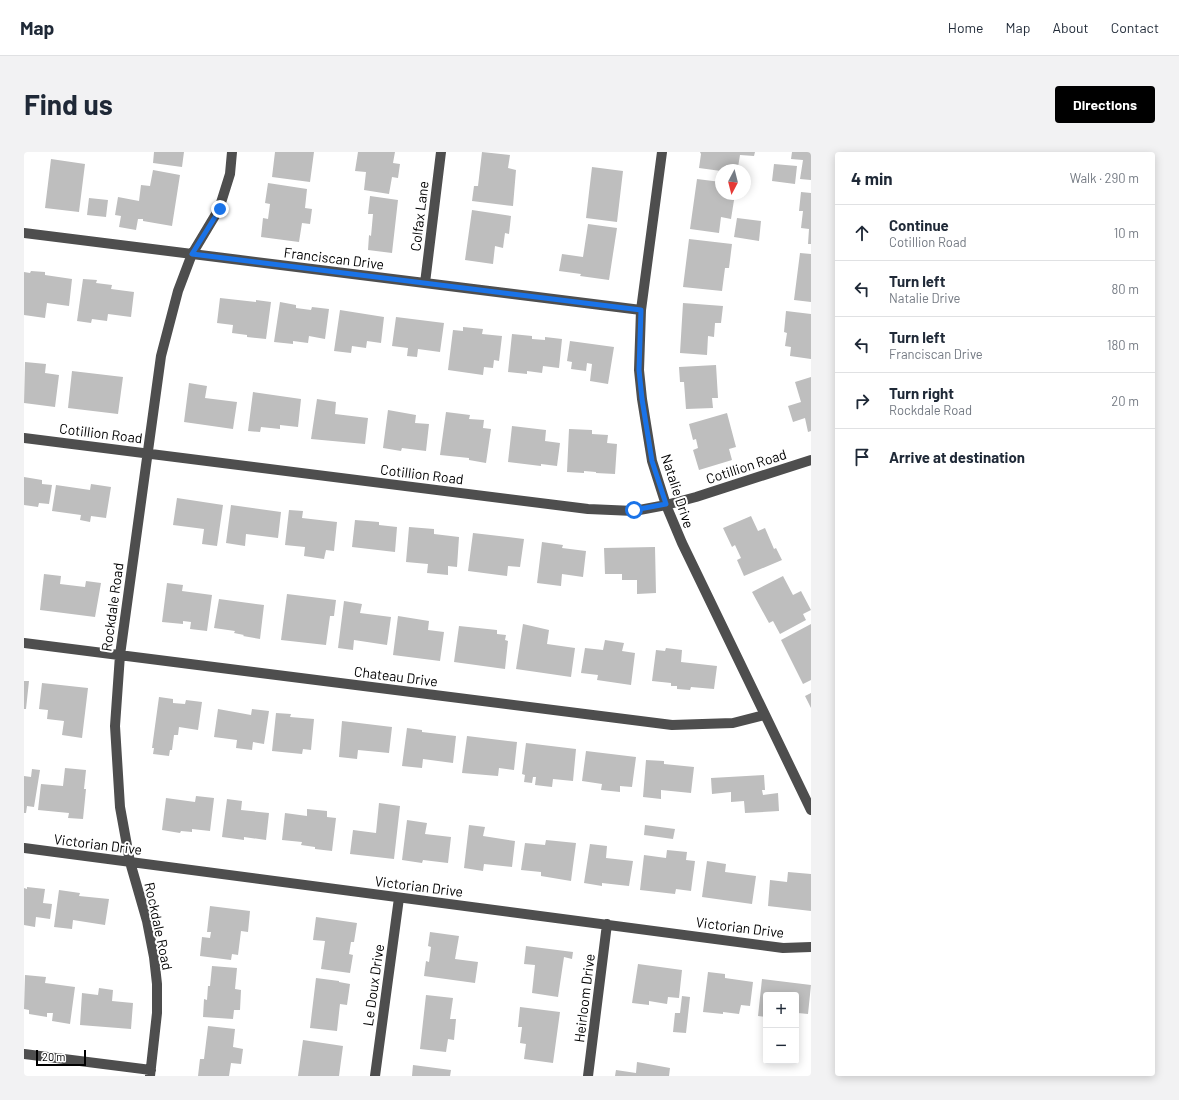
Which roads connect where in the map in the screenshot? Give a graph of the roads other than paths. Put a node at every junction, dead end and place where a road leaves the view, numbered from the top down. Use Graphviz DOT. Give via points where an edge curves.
graph roads {
  1 [pos="232,152"];
  2 [pos="441,152"];
  3 [pos="662,152"];
  4 [pos="24,233"];
  5 [pos="192,254"];
  6 [pos="425,283"];
  7 [pos="641,310"];
  8 [pos="24,438"];
  9 [pos="148,453"];
  10 [pos="811,460"];
  11 [pos="666,504"];
  12 [pos="24,643"];
  13 [pos="120,655"];
  14 [pos="764,715"];
  15 [pos="811,810"];
  16 [pos="24,848"];
  17 [pos="130,862"];
  18 [pos="399,898"];
  19 [pos="608,924"];
  20 [pos="811,947"];
  21 [pos="24,1054"];
  22 [pos="151,1073"];
  23 [pos="375,1076"];
  24 [pos="588,1076"];
  1 -- 5 [label="street, Rockdale Road" via="230,174 220,209"];
  2 -- 6 [label="street, Colfax Lane"];
  3 -- 7 [label="street, Natalie Drive"];
  4 -- 5 [label="street, Franciscan Drive"];
  5 -- 6 [label="street, Franciscan Drive"];
  5 -- 9 [label="street, Rockdale Road" via="178,291 161,356"];
  6 -- 7 [label="street, Franciscan Drive"];
  7 -- 11 [label="street, Natalie Drive" via="639,370 642,399 652,461"];
  8 -- 9 [label="street, Cotillion Road"];
  9 -- 11 [label="street, Cotillion Road" via="588,509 634,510"];
  9 -- 13 [label="street, Rockdale Road"];
  10 -- 11 [label="street, Cotillion Road" via="696,497"];
  11 -- 14 [label="street, Natalie Drive"];
  12 -- 13 [label="street, Chateau Drive"];
  13 -- 14 [label="street, Chateau Drive" via="672,725 733,722"];
  13 -- 17 [label="street, Rockdale Road" via="115,726 120,807"];
  14 -- 15 [label="street, Natalie Drive"];
  16 -- 17 [label="street, Victorian Drive"];
  17 -- 18 [label="street, Victorian Drive"];
  17 -- 22 [label="street, Rockdale Road" via="147,921 157,984 158,1013"];
  18 -- 19 [label="street, Victorian Drive"];
  18 -- 23 [label="street, Le Doux Drive"];
  19 -- 20 [label="street, Victorian Drive" via="784,948"];
  19 -- 24 [label="street, Heirloom Drive"];
  21 -- 22 [label="street"];
}
